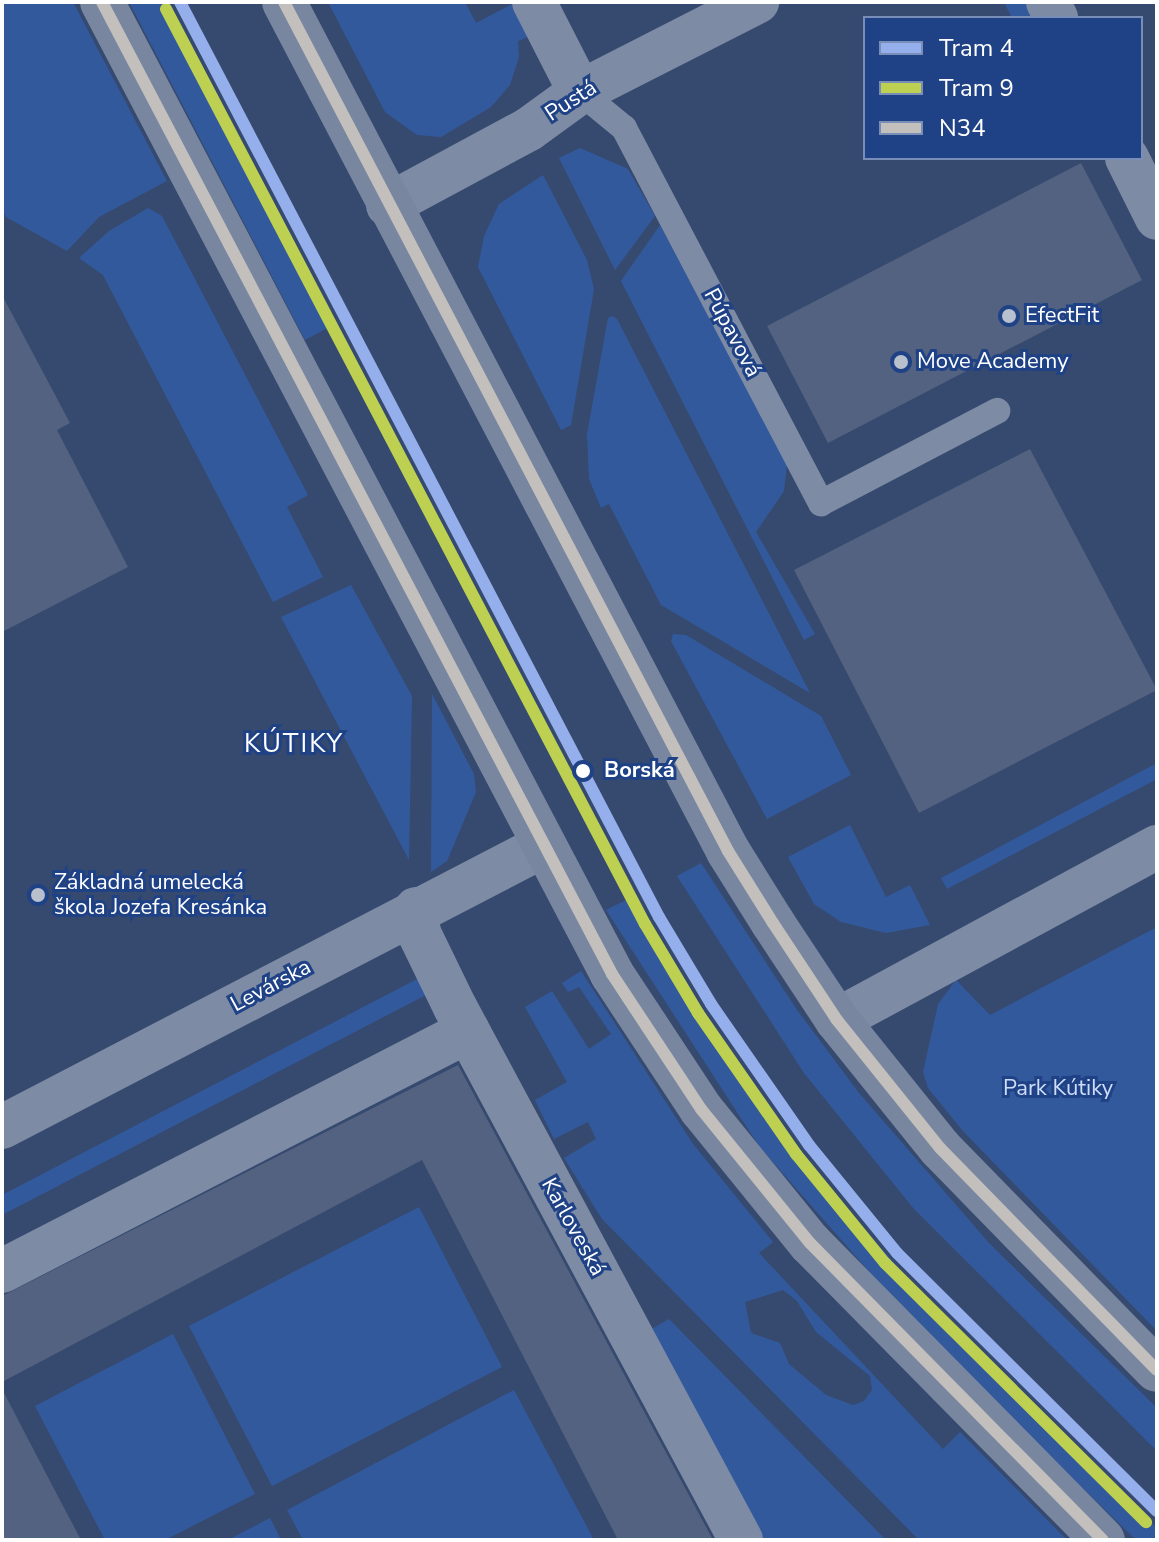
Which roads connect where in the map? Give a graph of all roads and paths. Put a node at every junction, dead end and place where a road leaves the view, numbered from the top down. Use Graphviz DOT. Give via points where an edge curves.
graph roads {
  1 [pos="102,2"];
  2 [pos="284,2"];
  3 [pos="534,2"];
  4 [pos="757,2"];
  5 [pos="580,92"];
  6 [pos="1128,160"];
  7 [pos="388,205"];
  8 [pos="1157,218"];
  9 [pos="997,411"];
  10 [pos="541,847"];
  11 [pos="1157,847"];
  12 [pos="416,909"];
  13 [pos="837,1020"];
  14 [pos="468,1031"];
  15 [pos="2,1127"];
  16 [pos="2,1271"];
  17 [pos="1157,1370"];
  18 [pos="741,1540"];
  19 [pos="1103,1540"];
  1 -- 10 [label="main road"];
  2 -- 7 [label="main road"];
  3 -- 5 [label="street, Púpavová"];
  4 -- 5 [label="street, Pustá"];
  5 -- 7 [label="street, Pustá" via="529,129"];
  5 -- 9 [label="lane, Púpavová" via="624,128 821,503"];
  6 -- 8 [label="street"];
  7 -- 13 [label="main road" via="728,851"];
  10 -- 12 [label="street, Levárska"];
  10 -- 19 [label="main road" via="612,974 721,1134 810,1243"];
  11 -- 13 [label="street"];
  12 -- 14 [label="street, Karloveská" via="419,933"];
  12 -- 15 [label="street, Levárska"];
  13 -- 17 [label="main road" via="940,1148"];
  14 -- 16 [label="street"];
  14 -- 18 [label="street, Karloveská"];
}
